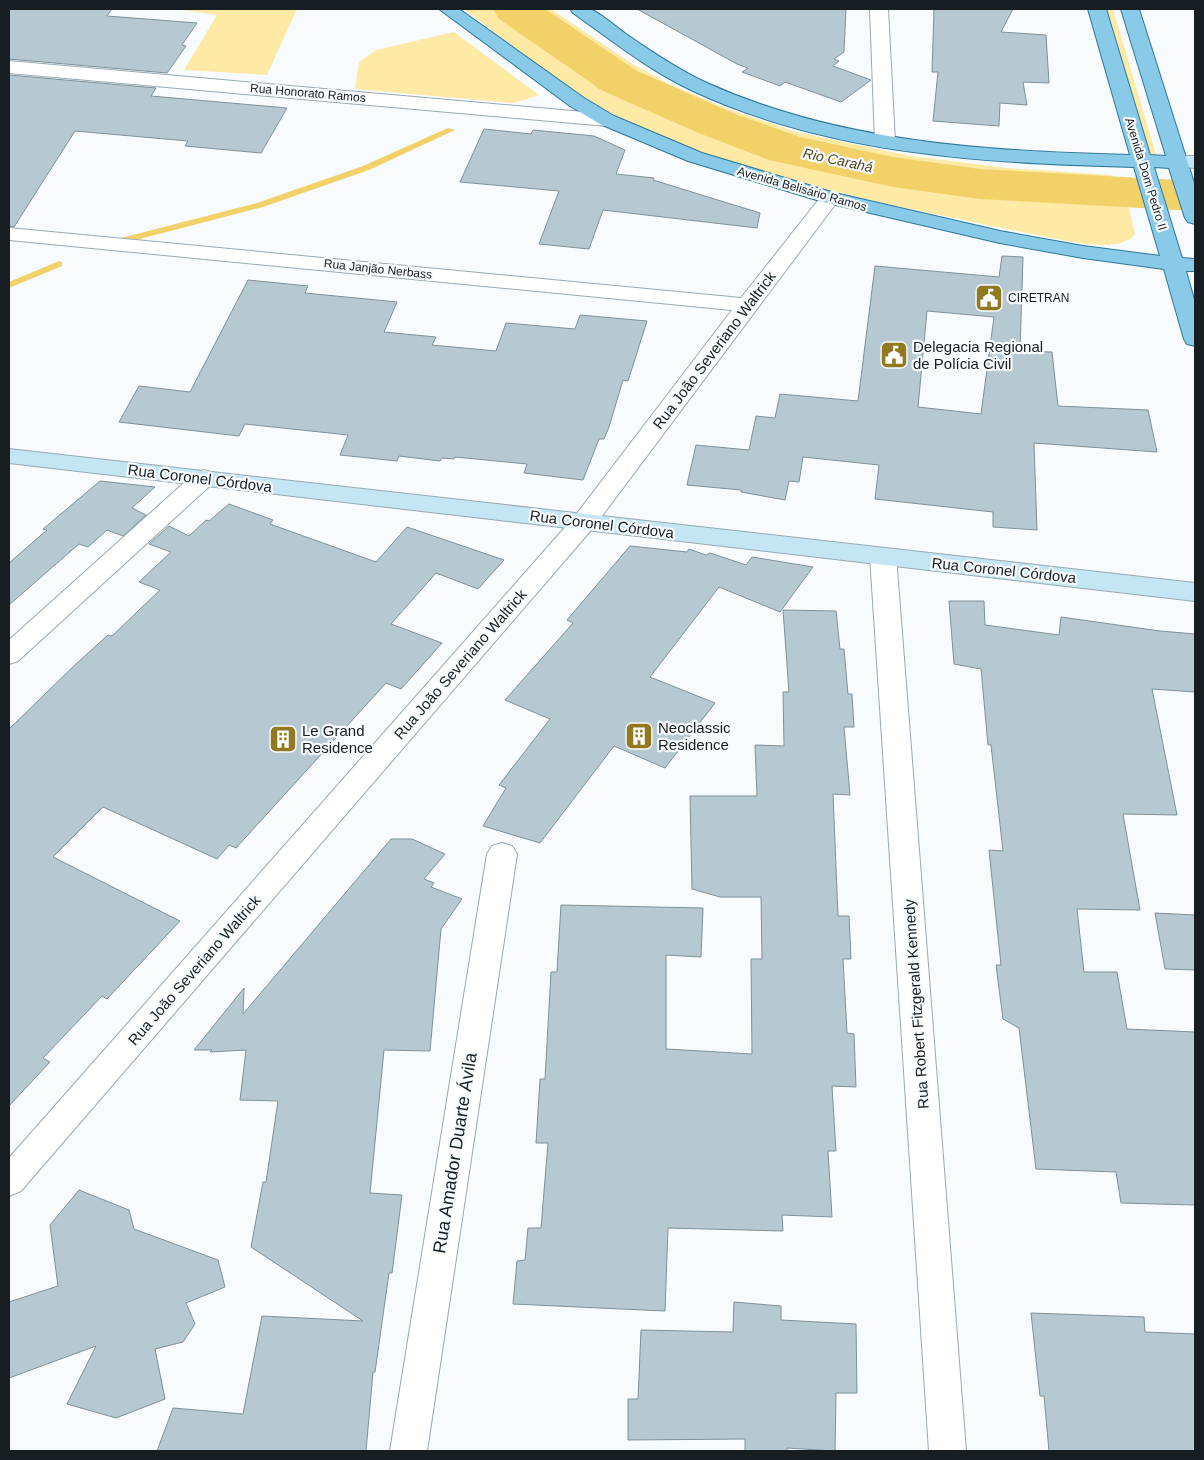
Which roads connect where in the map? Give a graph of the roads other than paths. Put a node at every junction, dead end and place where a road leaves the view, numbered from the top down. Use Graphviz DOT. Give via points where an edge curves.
graph roads {
  1 [pos="448,9"];
  2 [pos="579,9"];
  3 [pos="879,9"];
  4 [pos="1097,9"];
  5 [pos="1130,9"];
  6 [pos="9,67"];
  7 [pos="607,120"];
  8 [pos="885,142"];
  9 [pos="1144,166"];
  10 [pos="1185,166"];
  11 [pos="830,198"];
  12 [pos="1195,218"];
  13 [pos="9,234"];
  14 [pos="1172,264"];
  15 [pos="1195,265"];
  16 [pos="747,305"];
  17 [pos="1195,339"];
  18 [pos="9,456"];
  19 [pos="204,478"];
  20 [pos="584,522"];
  21 [pos="884,556"];
  22 [pos="1195,592"];
  23 [pos="9,655"];
  24 [pos="502,854"];
  25 [pos="9,1181"];
  26 [pos="408,1451"];
  27 [pos="948,1451"];
  1 -- 7 [label="main road, Avenida Belisário Ramos"];
  2 -- 8 [label="main road" via="668,70 701,87 782,117"];
  3 -- 8 [label="street"];
  4 -- 9 [label="main road, Avenida Dom Pedro II"];
  5 -- 10 [label="main road"];
  6 -- 7 [label="street, Rua Honorato Ramos"];
  7 -- 11 [label="main road, Avenida Belisário Ramos" via="695,157"];
  8 -- 9 [label="main road" via="990,156"];
  9 -- 10 [label="main road"];
  9 -- 14 [label="main road, Avenida Dom Pedro II"];
  10 -- 12 [label="main road"];
  11 -- 14 [label="main road, Avenida Belisário Ramos" via="1000,237"];
  11 -- 16 [label="street, Rua João Severiano Waltrick"];
  13 -- 16 [label="street, Rua Janjão Nerbass"];
  14 -- 15 [label="main road, Avenida Belisário Ramos"];
  14 -- 17 [label="main road, Avenida Dom Pedro II"];
  16 -- 20 [label="street, Rua João Severiano Waltrick"];
  18 -- 19 [label="street, Rua Coronel Córdova"];
  19 -- 20 [label="street, Rua Coronel Córdova"];
  19 -- 23 [label="street"];
  20 -- 21 [label="street, Rua Coronel Córdova"];
  20 -- 25 [label="street, Rua João Severiano Waltrick"];
  21 -- 22 [label="street, Rua Coronel Córdova"];
  21 -- 27 [label="street, Rua Robert Fitzgerald Kennedy"];
  24 -- 26 [label="street, Rua Amador Duarte Ávila"];
}
